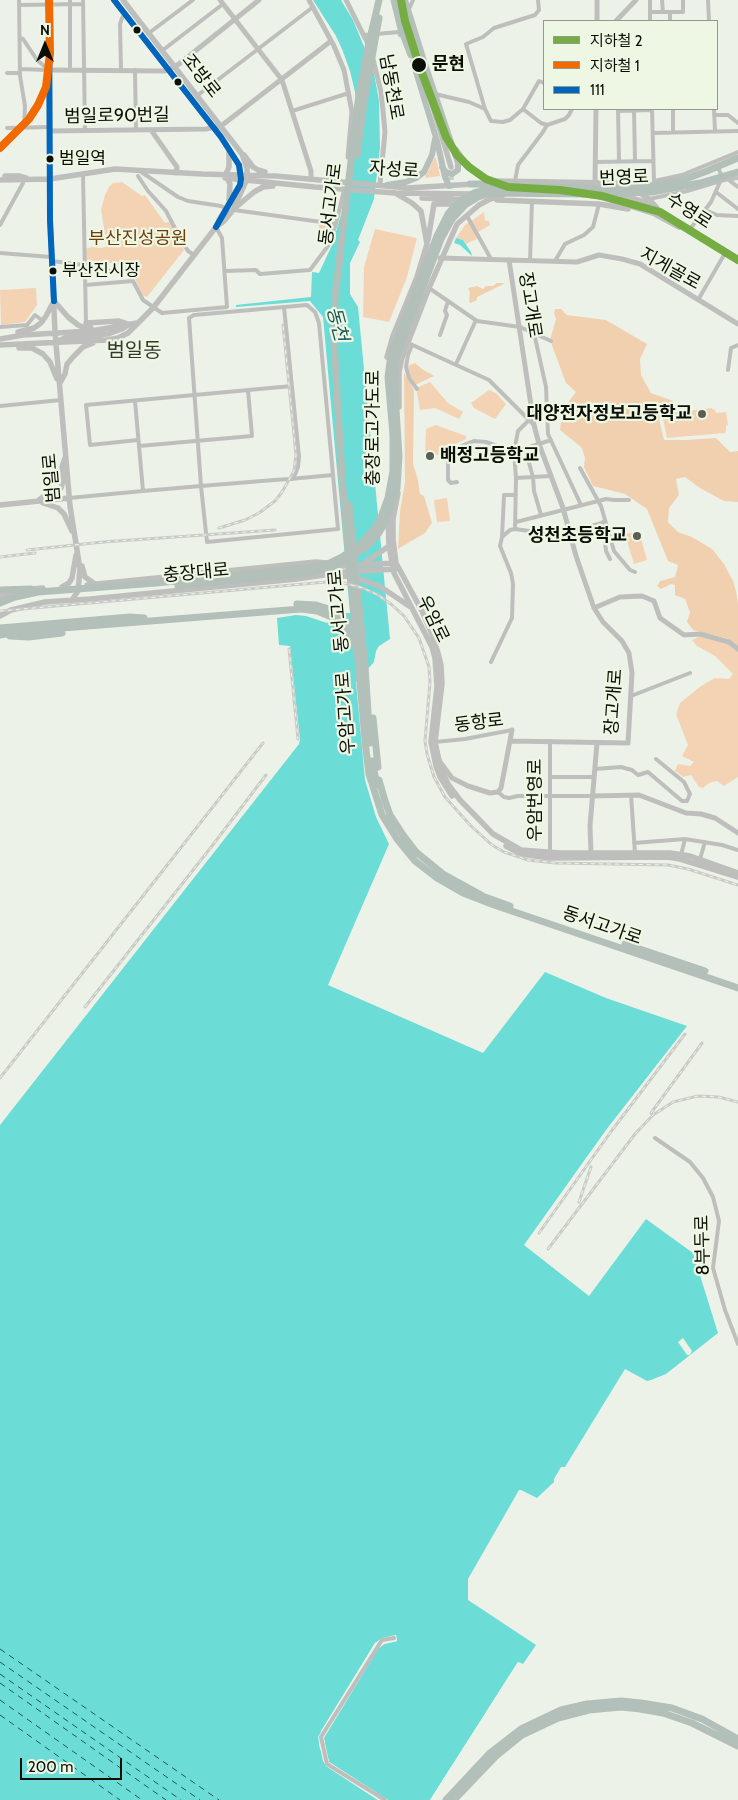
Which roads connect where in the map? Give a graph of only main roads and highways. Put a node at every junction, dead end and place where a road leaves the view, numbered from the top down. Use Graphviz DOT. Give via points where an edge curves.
graph roads {
  1 [pos="114,0"];
  2 [pos="123,0"];
  3 [pos="379,0"];
  4 [pos="384,0"];
  5 [pos="393,0"];
  6 [pos="398,0"];
  7 [pos="405,0"];
  8 [pos="49,2"];
  9 [pos="399,32"];
  10 [pos="412,58"];
  11 [pos="433,95"];
  12 [pos="436,136"];
  13 [pos="452,142"];
  14 [pos="228,147"];
  15 [pos="242,154"];
  16 [pos="738,158"];
  17 [pos="442,167"];
  18 [pos="451,167"];
  19 [pos="738,172"];
  20 [pos="0,176"];
  21 [pos="226,176"];
  22 [pos="276,176"];
  23 [pos="244,177"];
  24 [pos="50,179"];
  25 [pos="33,180"];
  26 [pos="0,182"];
  27 [pos="494,183"];
  28 [pos="656,183"];
  29 [pos="285,184"];
  30 [pos="470,184"];
  31 [pos="387,185"];
  32 [pos="449,186"];
  33 [pos="559,188"];
  34 [pos="397,193"];
  35 [pos="473,194"];
  36 [pos="506,194"];
  37 [pos="455,197"];
  38 [pos="650,198"];
  39 [pos="490,199"];
  40 [pos="229,202"];
  41 [pos="632,207"];
  42 [pos="458,209"];
  43 [pos="233,210"];
  44 [pos="658,212"];
  45 [pos="447,218"];
  46 [pos="457,224"];
  47 [pos="216,227"];
  48 [pos="426,244"];
  49 [pos="738,263"];
  50 [pos="54,301"];
  51 [pos="407,321"];
  52 [pos="86,322"];
  53 [pos="136,323"];
  54 [pos="130,324"];
  55 [pos="105,329"];
  56 [pos="55,332"];
  57 [pos="393,336"];
  58 [pos="0,338"];
  59 [pos="98,341"];
  60 [pos="56,343"];
  61 [pos="410,343"];
  62 [pos="0,345"];
  63 [pos="8,345"];
  64 [pos="60,383"];
  65 [pos="66,455"];
  66 [pos="69,498"];
  67 [pos="36,502"];
  68 [pos="0,505"];
  69 [pos="73,534"];
  70 [pos="389,546"];
  71 [pos="76,553"];
  72 [pos="79,561"];
  73 [pos="361,565"];
  74 [pos="394,566"];
  75 [pos="383,567"];
  76 [pos="344,571"];
  77 [pos="198,572"];
  78 [pos="229,575"];
  79 [pos="259,576"];
  80 [pos="243,580"];
  81 [pos="95,584"];
  82 [pos="87,585"];
  83 [pos="156,585"];
  84 [pos="79,586"];
  85 [pos="62,587"];
  86 [pos="200,588"];
  87 [pos="31,589"];
  88 [pos="0,590"];
  89 [pos="0,599"];
  90 [pos="90,599"];
  91 [pos="72,600"];
  92 [pos="0,603"];
  93 [pos="0,609"];
  94 [pos="413,609"];
  95 [pos="0,616"];
  96 [pos="152,620"];
  97 [pos="0,629"];
  98 [pos="0,636"];
  99 [pos="550,855"];
  100 [pos="591,855"];
  101 [pos="738,873"];
  102 [pos="738,877"];
  103 [pos="483,896"];
  104 [pos="494,905"];
  105 [pos="738,983"];
  106 [pos="738,988"];
  107 [pos="738,1738"];
  108 [pos="738,1747"];
  109 [pos="446,1800"];
  110 [pos="454,1800"];
  1 -- 14 [label="main road, 조방로"];
  2 -- 15 [label="main road, 조방로"];
  3 -- 104 [label="highway, 동서고가로" via="358,102 335,296 334,341 343,489 369,774 382,815 405,850 442,881"];
  4 -- 103 [label="highway, 동서고가로" via="364,102 337,341 370,747 382,803 401,838 434,871 452,883"];
  5 -- 9 [label="main road"];
  5 -- 10 [label="highway"];
  6 -- 10 [label="main road"];
  7 -- 11 [label="main road"];
  8 -- 24 [label="main road"];
  10 -- 11 [label="main road"];
  10 -- 12 [label="main road"];
  11 -- 13 [label="main road"];
  11 -- 18 [label="main road"];
  12 -- 17 [label="main road"];
  12 -- 31 [label="main road" via="424,172 406,182"];
  13 -- 17 [label="main road" via="458,170 449,174"];
  13 -- 27 [label="main road" via="465,162"];
  14 -- 21 [label="main road"];
  14 -- 23 [label="main road, 조방로"];
  15 -- 22 [label="main road" via="258,170"];
  15 -- 23 [label="main road, 조방로"];
  16 -- 28 [label="highway, 번영로" via="683,180"];
  17 -- 32 [label="main road"];
  19 -- 38 [label="highway, 번영로"];
  20 -- 25 [label="main road"];
  21 -- 23 [label="main road"];
  21 -- 24 [label="main road" via="115,169"];
  21 -- 40 [label="main road" via="230,184"];
  22 -- 23 [label="main road, 자성로"];
  22 -- 31 [label="main road, 자성로"];
  23 -- 29 [label="main road, 자성로"];
  23 -- 40 [label="main road"];
  23 -- 43 [label="main road"];
  24 -- 25 [label="main road"];
  24 -- 50 [label="main road"];
  25 -- 26 [label="main road"];
  25 -- 26 [label="main road"];
  27 -- 28 [label="highway"];
  27 -- 30 [label="highway"];
  27 -- 38 [label="main road" via="616,183"];
  28 -- 33 [label="highway, 번영로" via="619,188"];
  29 -- 34 [label="main road, 자성로"];
  29 -- 43 [label="main road" via="262,187"];
  30 -- 32 [label="main road, 수영로"];
  30 -- 38 [label="main road, 수영로" via="600,191"];
  31 -- 32 [label="main road, 자성로"];
  32 -- 37 [label="main road"];
  33 -- 79 [label="highway, 충장로고가도로" via="511,186 489,189 461,200 448,214 391,354 388,377 393,471 380,520 360,545 328,564"];
  34 -- 37 [label="main road, 수영로" via="413,197"];
  34 -- 48 [label="main road, 우암로" via="421,211"];
  35 -- 36 [label="main road"];
  35 -- 37 [label="main road"];
  35 -- 41 [label="main road, 수영로" via="512,190 595,195"];
  36 -- 38 [label="highway, 번영로"];
  36 -- 38 [label="highway"];
  36 -- 39 [label="main road"];
  36 -- 79 [label="highway, 충장로고가도로" via="490,193 478,197 458,211 441,239 403,337 394,378 399,456 397,488 378,534 364,549 331,568 310,573"];
  37 -- 39 [label="main road, 수영로"];
  37 -- 42 [label="main road"];
  38 -- 41 [label="main road" via="640,208"];
  38 -- 44 [label="main road"];
  39 -- 44 [label="main road, 수영로" via="599,204"];
  39 -- 46 [label="main road"];
  40 -- 47 [label="main road"];
  41 -- 44 [label="main road, 수영로"];
  42 -- 46 [label="main road"];
  42 -- 48 [label="main road" via="449,204 434,204"];
  43 -- 47 [label="main road"];
  44 -- 49 [label="main road, 수영로"];
  44 -- 49 [label="main road, 수영로"];
  45 -- 51 [label="main road"];
  46 -- 61 [label="main road"];
  47 -- 53 [label="main road" via="153,308"];
  48 -- 57 [label="main road, 우암로" via="418,277"];
  50 -- 55 [label="main road" via="68,317 85,328"];
  50 -- 56 [label="main road"];
  50 -- 58 [label="main road" via="34,328"];
  51 -- 57 [label="main road"];
  51 -- 61 [label="main road"];
  52 -- 54 [label="main road" via="120,321"];
  53 -- 54 [label="main road"];
  53 -- 59 [label="main road" via="128,333 118,338"];
  54 -- 55 [label="main road"];
  54 -- 60 [label="main road" via="108,334 65,338"];
  55 -- 56 [label="main road"];
  56 -- 58 [label="main road"];
  56 -- 60 [label="main road, 범일로"];
  57 -- 70 [label="main road, 우암로" via="387,355 386,380 390,434"];
  59 -- 60 [label="main road"];
  59 -- 64 [label="main road" via="83,347 74,356 67,364"];
  60 -- 63 [label="main road"];
  60 -- 64 [label="main road, 범일로"];
  61 -- 74 [label="main road, 우암로" via="402,358 400,372 401,466 393,519"];
  62 -- 63 [label="main road"];
  63 -- 64 [label="main road" via="38,350 50,362"];
  64 -- 65 [label="main road, 범일로"];
  65 -- 66 [label="main road, 범일로"];
  65 -- 67 [label="main road" via="61,488"];
  66 -- 67 [label="main road"];
  66 -- 69 [label="main road, 범일로"];
  67 -- 68 [label="main road"];
  67 -- 69 [label="main road" via="58,508"];
  69 -- 71 [label="main road, 범일로"];
  70 -- 73 [label="main road"];
  70 -- 74 [label="main road, 우암로"];
  71 -- 72 [label="main road"];
  71 -- 85 [label="main road" via="72,578"];
  72 -- 81 [label="main road" via="85,577"];
  72 -- 84 [label="main road"];
  73 -- 75 [label="main road, 충장대로"];
  73 -- 76 [label="main road, 충장대로"];
  74 -- 75 [label="main road, 충장대로"];
  74 -- 94 [label="main road, 우암로" via="398,582"];
  74 -- 99 [label="main road, 우암로" via="422,611 440,659 442,684 435,742 448,784 493,834 522,850"];
  75 -- 76 [label="main road, 충장대로"];
  76 -- 77 [label="main road, 충장대로" via="316,562"];
  76 -- 86 [label="main road, 충장대로"];
  76 -- 94 [label="main road" via="381,587"];
  77 -- 78 [label="highway"];
  77 -- 81 [label="main road, 충장대로"];
  78 -- 79 [label="highway, 충장로고가도로"];
  78 -- 83 [label="highway, 충장로고가도로"];
  79 -- 80 [label="highway, 충장로고가도로"];
  80 -- 83 [label="highway, 충장로고가도로"];
  80 -- 86 [label="highway"];
  81 -- 82 [label="main road, 충장대로"];
  82 -- 84 [label="main road, 충장대로"];
  82 -- 90 [label="main road"];
  83 -- 92 [label="highway, 충장로고가도로" via="38,592"];
  83 -- 93 [label="highway, 충장로고가도로" via="38,597 16,601"];
  84 -- 85 [label="main road, 충장대로"];
  84 -- 91 [label="main road"];
  85 -- 87 [label="main road, 충장대로"];
  86 -- 90 [label="main road, 충장대로"];
  87 -- 88 [label="highway"];
  87 -- 89 [label="main road, 충장대로"];
  90 -- 91 [label="main road, 충장대로"];
  91 -- 95 [label="main road, 충장대로" via="27,605"];
  94 -- 99 [label="main road, 우암로" via="435,658 437,686 431,742 440,778 460,807 490,837 521,854"];
  96 -- 97 [label="highway" via="130,617"];
  96 -- 98 [label="highway, 우암고가로"];
  96 -- 98 [label="highway" via="29,637"];
  96 -- 103 [label="highway, 우암고가로" via="298,604 316,605 341,615 354,627 365,650 378,769 390,815 428,863"];
  96 -- 104 [label="highway, 우암고가로" via="301,609 334,618 355,644 366,773 375,807 389,835 431,880 461,896"];
  99 -- 100 [label="main road, 우암로"];
  100 -- 101 [label="main road, 우암로" via="681,855"];
  100 -- 102 [label="main road, 우암로" via="680,859"];
  103 -- 105 [label="highway, 동서고가로"];
  104 -- 106 [label="highway, 동서고가로"];
  107 -- 109 [label="highway" via="672,1708 620,1701 587,1704 561,1710 521,1729 490,1753"];
  108 -- 110 [label="highway" via="692,1723 662,1713 621,1707 589,1710 558,1718 522,1735 496,1756"];
}
